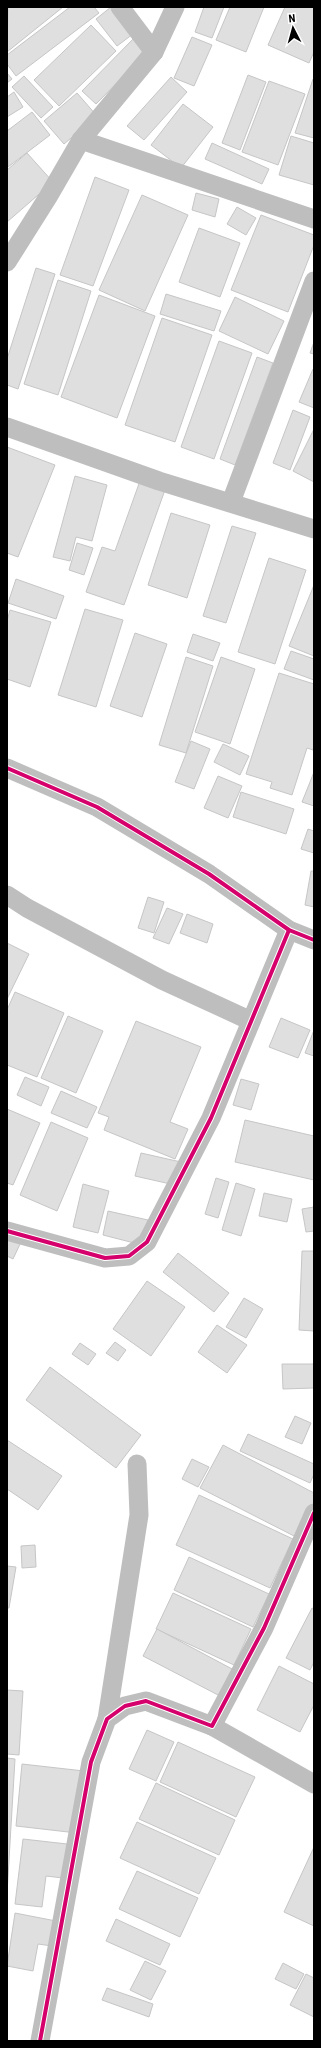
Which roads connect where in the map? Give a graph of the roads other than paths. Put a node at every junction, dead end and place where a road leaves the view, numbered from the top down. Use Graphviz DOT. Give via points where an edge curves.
graph roads {
  1 [pos="120,7"];
  2 [pos="175,7"];
  3 [pos="154,52"];
  4 [pos="80,140"];
  5 [pos="314,219"];
  6 [pos="7,262"];
  7 [pos="314,282"];
  8 [pos="7,427"];
  9 [pos="231,502"];
  10 [pos="314,529"];
  11 [pos="7,768"];
  12 [pos="7,895"];
  13 [pos="289,930"];
  14 [pos="314,940"];
  15 [pos="251,1021"];
  16 [pos="7,1231"];
  17 [pos="137,1464"];
  18 [pos="314,1513"];
  19 [pos="107,1719"];
  20 [pos="212,1726"];
  21 [pos="314,1784"];
  22 [pos="40,2041"];
  1 -- 3 [label="street"];
  2 -- 3 [label="street"];
  3 -- 4 [label="street"];
  4 -- 5 [label="street"];
  4 -- 6 [label="street"];
  7 -- 9 [label="street"];
  8 -- 9 [label="street" via="159,482"];
  9 -- 10 [label="street"];
  11 -- 13 [label="street" via="97,807 209,874"];
  12 -- 15 [label="street" via="162,980"];
  13 -- 14 [label="street"];
  13 -- 15 [label="street"];
  15 -- 16 [label="street" via="211,1118 147,1242 129,1256 105,1258"];
  17 -- 19 [label="street" via="139,1515"];
  18 -- 20 [label="street" via="264,1628"];
  19 -- 20 [label="street" via="125,1706 146,1702"];
  19 -- 22 [label="street" via="91,1762"];
  20 -- 21 [label="street"];
}
